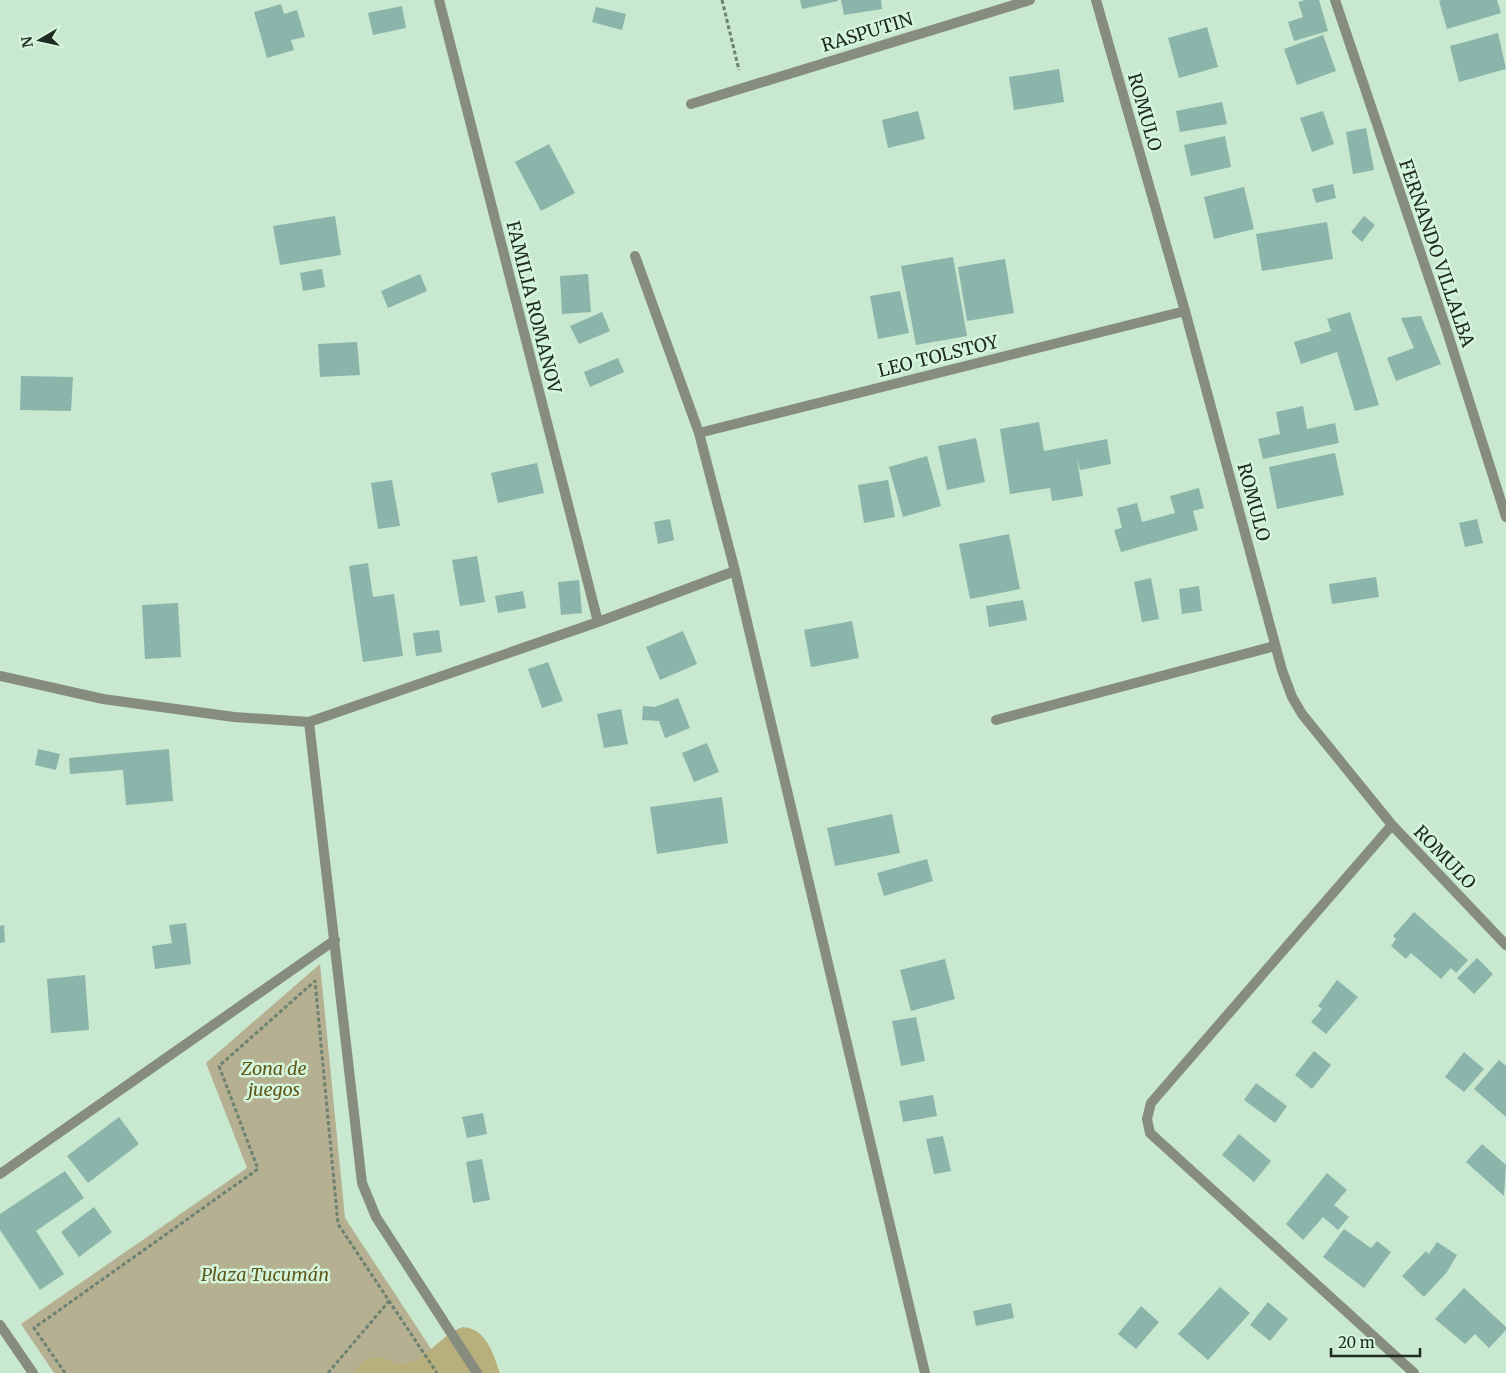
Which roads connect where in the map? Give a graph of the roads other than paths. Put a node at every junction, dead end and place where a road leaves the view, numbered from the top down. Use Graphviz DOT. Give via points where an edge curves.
graph roads {
  1 [pos="439,0"];
  2 [pos="1030,0"];
  3 [pos="1096,0"];
  4 [pos="1335,0"];
  5 [pos="691,104"];
  6 [pos="634,256"];
  7 [pos="1185,311"];
  8 [pos="699,432"];
  9 [pos="1506,517"];
  10 [pos="735,572"];
  11 [pos="598,622"];
  12 [pos="1276,646"];
  13 [pos="0,676"];
  14 [pos="996,720"];
  15 [pos="309,722"];
  16 [pos="1392,825"];
  17 [pos="335,940"];
  18 [pos="1506,944"];
  19 [pos="0,1174"];
  20 [pos="0,1325"];
  21 [pos="33,1373"];
  22 [pos="477,1373"];
  23 [pos="925,1373"];
  24 [pos="1414,1373"];
  1 -- 11 [label="street, FAMILIA ROMANOV"];
  2 -- 5 [label="street, RASPUTIN"];
  3 -- 7 [label="street, ROMULO"];
  4 -- 9 [label="street, FERNANDO VILLALBA"];
  6 -- 8 [label="street"];
  7 -- 8 [label="street, LEO TOLSTOY"];
  7 -- 12 [label="street, ROMULO"];
  8 -- 10 [label="street"];
  10 -- 11 [label="street"];
  10 -- 23 [label="street"];
  11 -- 15 [label="street"];
  12 -- 14 [label="street"];
  12 -- 16 [label="street, ROMULO" via="1288,688 1302,714"];
  13 -- 15 [label="street" via="103,699 234,717"];
  15 -- 17 [label="street"];
  16 -- 18 [label="street, ROMULO"];
  16 -- 24 [label="street" via="1152,1103 1147,1119 1150,1133"];
  17 -- 19 [label="street"];
  17 -- 22 [label="street" via="362,1183 376,1217"];
  20 -- 21 [label="street"];
}
